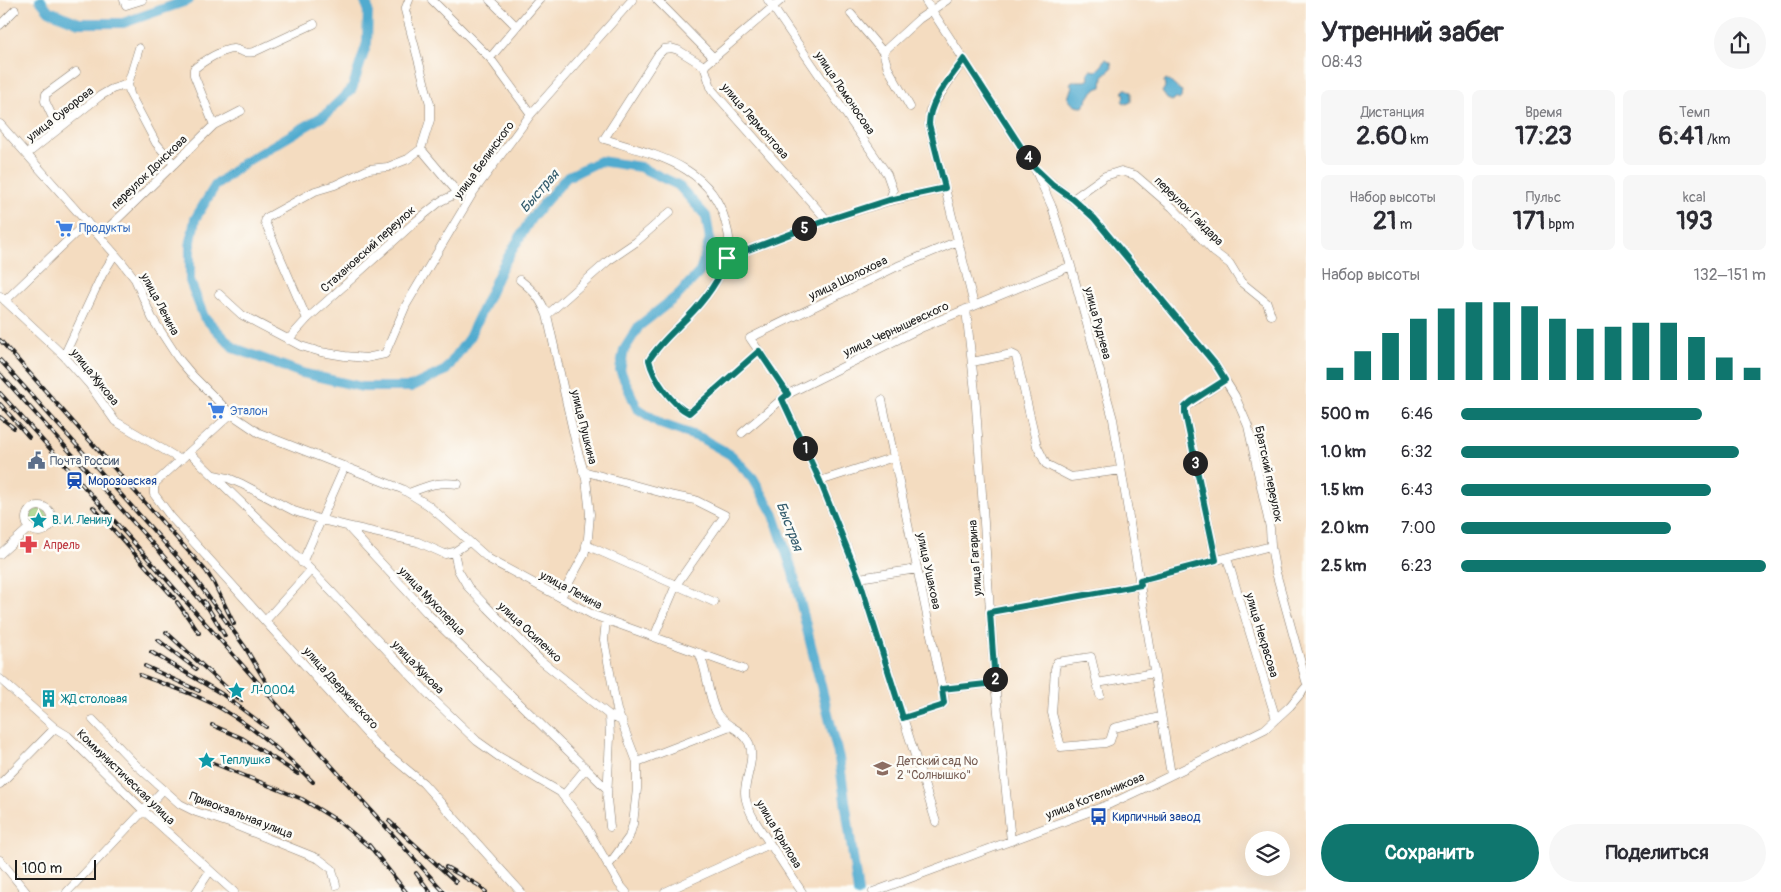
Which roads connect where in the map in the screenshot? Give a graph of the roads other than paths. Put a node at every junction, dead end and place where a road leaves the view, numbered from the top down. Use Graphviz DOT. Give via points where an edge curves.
graph roads {
  1 [pos="142,0"];
  2 [pos="409,0"];
  3 [pos="432,0"];
  4 [pos="490,0"];
  5 [pos="539,0"];
  6 [pos="632,0"];
  7 [pos="657,0"];
  8 [pos="768,0"];
  9 [pos="781,0"];
  10 [pos="925,0"];
  11 [pos="947,0"];
  12 [pos="125,2"];
  13 [pos="773,7"];
  14 [pos="15,10"];
  15 [pos="932,12"];
  16 [pos="851,14"];
  17 [pos="314,24"];
  18 [pos="0,25"];
  19 [pos="516,26"];
  20 [pos="139,48"];
  21 [pos="882,52"];
  22 [pos="490,58"];
  23 [pos="714,58"];
  24 [pos="964,59"];
  25 [pos="704,66"];
  26 [pos="76,72"];
  27 [pos="128,84"];
  28 [pos="910,107"];
  29 [pos="241,111"];
  30 [pos="531,114"];
  31 [pos="0,124"];
  32 [pos="214,125"];
  33 [pos="58,130"];
  34 [pos="421,149"];
  35 [pos="27,154"];
  36 [pos="174,164"];
  37 [pos="1034,167"];
  38 [pos="945,188"];
  39 [pos="474,191"];
  40 [pos="458,193"];
  41 [pos="1073,199"];
  42 [pos="889,200"];
  43 [pos="670,212"];
  44 [pos="827,220"];
  45 [pos="87,222"];
  46 [pos="100,236"];
  47 [pos="958,241"];
  48 [pos="115,254"];
  49 [pos="727,258"];
  50 [pos="1071,266"];
  51 [pos="520,280"];
  52 [pos="219,294"];
  53 [pos="2,299"];
  54 [pos="970,307"];
  55 [pos="547,315"];
  56 [pos="1271,315"];
  57 [pos="307,319"];
  58 [pos="288,340"];
  59 [pos="759,351"];
  60 [pos="64,356"];
  61 [pos="972,362"];
  62 [pos="1225,380"];
  63 [pos="785,396"];
  64 [pos="882,400"];
  65 [pos="231,414"];
  66 [pos="742,433"];
  67 [pos="190,453"];
  68 [pos="894,457"];
  69 [pos="181,460"];
  70 [pos="345,466"];
  71 [pos="1122,470"];
  72 [pos="584,471"];
  73 [pos="213,475"];
  74 [pos="820,481"];
  75 [pos="458,484"];
  76 [pos="409,493"];
  77 [pos="322,520"];
  78 [pos="347,526"];
  79 [pos="29,528"];
  80 [pos="469,542"];
  81 [pos="586,545"];
  82 [pos="1271,546"];
  83 [pos="454,552"];
  84 [pos="0,554"];
  85 [pos="1227,558"];
  86 [pos="1216,560"];
  87 [pos="302,563"];
  88 [pos="917,569"];
  89 [pos="310,570"];
  90 [pos="859,578"];
  91 [pos="1141,582"];
  92 [pos="676,585"];
  93 [pos="561,597"];
  94 [pos="714,602"];
  95 [pos="990,612"];
  96 [pos="606,620"];
  97 [pos="265,621"];
  98 [pos="654,637"];
  99 [pos="699,653"];
  100 [pos="743,669"];
  101 [pos="1154,673"];
  102 [pos="0,679"];
  103 [pos="1306,682"];
  104 [pos="995,683"];
  105 [pos="1098,684"];
  106 [pos="1306,687"];
  107 [pos="942,689"];
  108 [pos="1100,695"];
  109 [pos="609,715"];
  110 [pos="1160,717"];
  111 [pos="903,718"];
  112 [pos="1276,719"];
  113 [pos="93,720"];
  114 [pos="622,721"];
  115 [pos="730,726"];
  116 [pos="55,728"];
  117 [pos="637,762"];
  118 [pos="586,768"];
  119 [pos="1171,775"];
  120 [pos="0,784"];
  121 [pos="607,788"];
  122 [pos="163,790"];
  123 [pos="563,796"];
  124 [pos="143,810"];
  125 [pos="936,822"];
  126 [pos="610,827"];
  127 [pos="1012,841"];
  128 [pos="770,844"];
  129 [pos="0,860"];
  130 [pos="608,866"];
  131 [pos="210,871"];
  132 [pos="336,885"];
  133 [pos="26,892"];
  134 [pos="67,892"];
  135 [pos="196,892"];
  136 [pos="234,892"];
  137 [pos="521,892"];
  138 [pos="626,892"];
  139 [pos="665,892"];
  140 [pos="802,892"];
  141 [pos="873,892"];
  1 -- 12 [label="street"];
  2 -- 34 [label="street" via="405,10 430,104 430,120"];
  3 -- 22 [label="street"];
  4 -- 19 [label="street"];
  5 -- 19 [label="street"];
  6 -- 30 [label="street, улица Белинского"];
  7 -- 23 [label="street"];
  8 -- 13 [label="street, улица Ломоносова"];
  9 -- 13 [label="street"];
  10 -- 15 [label="street, улица Руднева"];
  11 -- 15 [label="street"];
  13 -- 23 [label="street"];
  13 -- 42 [label="street, улица Ломоносова" via="887,174 893,191"];
  14 -- 18 [label="street"];
  15 -- 21 [label="street" via="919,19"];
  15 -- 24 [label="street, улица Руднева"];
  16 -- 21 [label="street"];
  17 -- 32 [label="street" via="254,52 245,54 227,49 194,69"];
  19 -- 22 [label="street"];
  20 -- 27 [label="street"];
  21 -- 28 [label="street"];
  22 -- 30 [label="street"];
  23 -- 25 [label="street"];
  24 -- 37 [label="street, улица Руднева"];
  24 -- 38 [label="street, улица Гагарина" via="930,110 929,124"];
  25 -- 44 [label="street, улица Лермонтова" via="712,90"];
  25 -- 49 [label="street" via="678,50 664,49 604,139 683,166 708,187 724,215 729,238"];
  26 -- 33 [label="street" via="46,94 45,101"];
  27 -- 33 [label="street, улица Суворова" via="100,96"];
  27 -- 36 [label="street" via="156,143"];
  29 -- 32 [label="street, переулок Донскова"];
  30 -- 39 [label="street, улица Белинского"];
  31 -- 35 [label="street, улица Ленина"];
  32 -- 36 [label="street, переулок Донскова"];
  33 -- 35 [label="street, улица Суворова"];
  34 -- 40 [label="street"];
  34 -- 57 [label="street" via="408,160 369,169 315,191 266,218"];
  35 -- 45 [label="street, улица Ленина"];
  36 -- 46 [label="street, переулок Донскова"];
  37 -- 41 [label="street, Братский переулок"];
  37 -- 50 [label="street, улица Руднева" via="1052,207"];
  38 -- 42 [label="street"];
  38 -- 47 [label="street, улица Гагарина"];
  39 -- 40 [label="street, Стахановский переулок"];
  39 -- 58 [label="street, улица Белинского" via="406,305 384,354 366,358 345,356 321,352"];
  40 -- 57 [label="street, Стахановский переулок" via="441,201 415,222"];
  41 -- 56 [label="street, переулок Гайдара" via="1105,176 1121,171 1135,175 1230,264 1241,282 1267,303"];
  41 -- 62 [label="street, Братский переулок" via="1094,218"];
  42 -- 44 [label="street"];
  43 -- 55 [label="street"];
  44 -- 49 [label="street"];
  45 -- 46 [label="street, улица Ленина"];
  45 -- 53 [label="street"];
  46 -- 48 [label="street, улица Ленина"];
  47 -- 54 [label="street, улица Гагарина"];
  47 -- 59 [label="street, улица Шолохова" via="898,266 750,338"];
  48 -- 60 [label="street"];
  48 -- 65 [label="street, улица Ленина" via="135,278 152,318 178,358"];
  49 -- 59 [label="street" via="713,288 649,360 656,378 674,402 689,413"];
  50 -- 54 [label="street, улица Чернышевского"];
  50 -- 71 [label="street, улица Руднева" via="1113,419"];
  51 -- 55 [label="street, улица Пушкина" via="542,301"];
  52 -- 58 [label="street" via="242,315"];
  53 -- 60 [label="street, улица Жукова"];
  54 -- 61 [label="street, улица Гагарина"];
  54 -- 63 [label="street, улица Чернышевского"];
  55 -- 72 [label="street, улица Пушкина"];
  57 -- 58 [label="street, Стахановский переулок"];
  59 -- 63 [label="street"];
  60 -- 69 [label="street, улица Жукова" via="115,420"];
  61 -- 71 [label="street" via="1012,354 1016,356 1037,446 1046,464 1071,476"];
  61 -- 95 [label="street, улица Гагарина"];
  62 -- 82 [label="street, Братский переулок" via="1248,426"];
  62 -- 86 [label="street" via="1185,407"];
  63 -- 66 [label="street, улица Чернышевского"];
  63 -- 74 [label="street"];
  64 -- 68 [label="street, улица Ушакова"];
  65 -- 67 [label="street"];
  65 -- 70 [label="street, улица Ленина" via="259,433"];
  67 -- 69 [label="street"];
  67 -- 73 [label="street, улица Жукова"];
  68 -- 74 [label="street"];
  68 -- 88 [label="street, улица Ушакова"];
  69 -- 97 [label="street, улица Дзержинского" via="154,484 154,494"];
  70 -- 76 [label="street, улица Ленина"];
  70 -- 77 [label="street"];
  71 -- 91 [label="street, улица Руднева"];
  72 -- 81 [label="street, улица Пушкина" via="590,514"];
  72 -- 92 [label="street" via="695,500 725,514"];
  73 -- 77 [label="street" via="228,478 294,511"];
  73 -- 87 [label="street, улица Жукова"];
  74 -- 90 [label="street"];
  75 -- 76 [label="street" via="431,484"];
  76 -- 80 [label="street, улица Ленина" via="428,505"];
  77 -- 78 [label="street"];
  77 -- 87 [label="street"];
  78 -- 83 [label="street" via="418,542 446,554"];
  78 -- 118 [label="street, улица Мухоперца" via="428,614"];
  79 -- 84 [label="street"];
  80 -- 83 [label="street"];
  80 -- 93 [label="street, улица Ленина" via="489,559"];
  81 -- 92 [label="street"];
  81 -- 93 [label="street, улица Пушкина"];
  82 -- 85 [label="street"];
  82 -- 103 [label="street, Братский переулок"];
  83 -- 109 [label="street, улица Осипенко" via="458,570 468,587 540,660"];
  85 -- 86 [label="street"];
  85 -- 112 [label="street, улица Некрасова"];
  86 -- 91 [label="street"];
  87 -- 89 [label="street, улица Жукова"];
  88 -- 90 [label="street"];
  88 -- 107 [label="street, улица Ушакова"];
  89 -- 97 [label="street"];
  89 -- 123 [label="street, улица Жукова" via="477,741"];
  90 -- 111 [label="street"];
  91 -- 95 [label="street"];
  91 -- 101 [label="street, улица Руднева"];
  92 -- 94 [label="street"];
  92 -- 98 [label="street"];
  93 -- 96 [label="street, улица Ленина"];
  95 -- 104 [label="street, улица Гагарина"];
  96 -- 98 [label="street, улица Ленина"];
  96 -- 114 [label="street" via="604,640"];
  97 -- 137 [label="street, улица Дзержинского" via="376,744 423,783"];
  98 -- 99 [label="street, улица Ленина"];
  99 -- 100 [label="street, улица Ленина"];
  99 -- 115 [label="street, улица Крылова" via="717,714"];
  101 -- 105 [label="street"];
  101 -- 110 [label="street, улица Руднева"];
  102 -- 116 [label="street, Коммунистическая улица"];
  104 -- 107 [label="street"];
  104 -- 127 [label="street, улица Гагарина"];
  105 -- 108 [label="street"];
  105 -- 110 [label="street" via="1091,657 1057,662 1052,713 1061,747 1105,743 1110,741 1114,728"];
  106 -- 112 [label="street, улица Котельникова"];
  107 -- 111 [label="street" via="944,703 941,706"];
  109 -- 114 [label="street, улица Осипенко"];
  109 -- 121 [label="street"];
  110 -- 119 [label="street, улица Руднева"];
  111 -- 125 [label="street"];
  112 -- 119 [label="street, улица Котельникова" via="1265,729"];
  113 -- 122 [label="street, Привокзальная улица"];
  114 -- 117 [label="street"];
  115 -- 117 [label="street"];
  115 -- 128 [label="street, улица Крылова" via="742,732 750,744 751,763 745,798"];
  116 -- 120 [label="street"];
  116 -- 124 [label="street, Коммунистическая улица" via="68,736"];
  117 -- 130 [label="street" via="634,824 629,837"];
  118 -- 121 [label="street, улица Мухоперца"];
  118 -- 123 [label="street"];
  119 -- 127 [label="street, улица Котельникова" via="1110,804"];
  121 -- 126 [label="street"];
  122 -- 124 [label="street"];
  122 -- 132 [label="street, Привокзальная улица" via="196,812 318,859 332,869"];
  123 -- 130 [label="street, улица Жукова" via="586,826"];
  124 -- 131 [label="street, Коммунистическая улица"];
  124 -- 134 [label="street"];
  127 -- 141 [label="street, улица Котельникова"];
  128 -- 139 [label="street"];
  128 -- 140 [label="street, улица Крылова"];
  129 -- 133 [label="street"];
  130 -- 138 [label="street, улица Жукова"];
  131 -- 135 [label="street"];
  131 -- 136 [label="street, Коммунистическая улица"];
}
